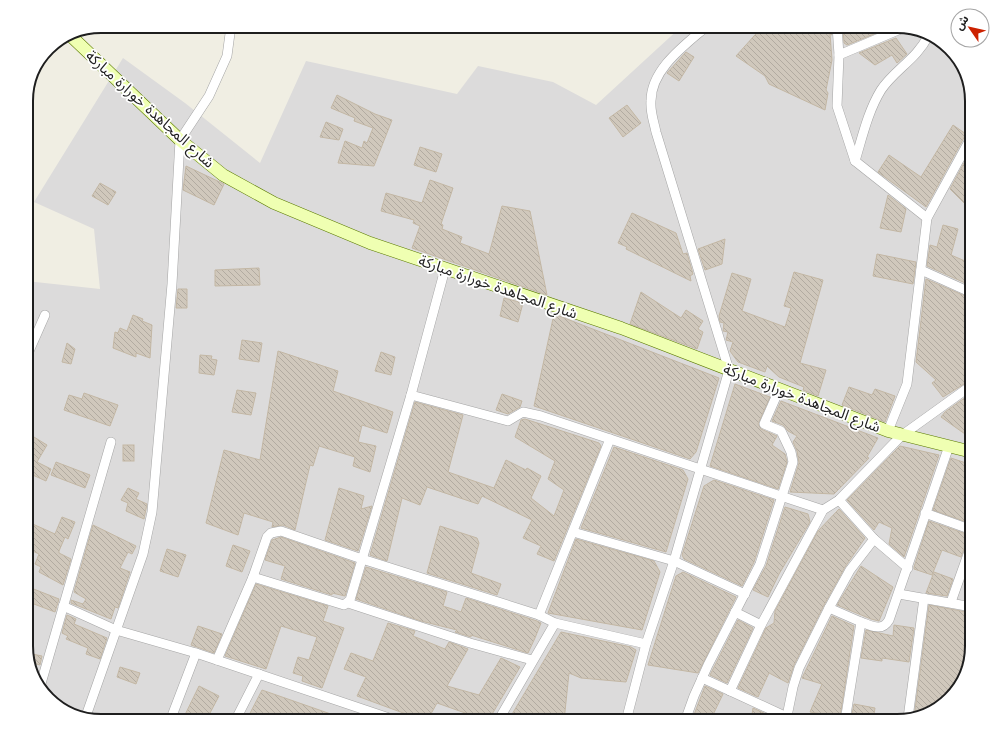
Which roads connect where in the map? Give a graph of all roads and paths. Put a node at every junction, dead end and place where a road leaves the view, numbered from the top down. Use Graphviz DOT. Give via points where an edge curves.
graph roads {
  1 [pos="230,33"];
  2 [pos="699,33"];
  3 [pos="838,33"];
  4 [pos="891,33"];
  5 [pos="74,39"];
  6 [pos="926,40"];
  7 [pos="840,55"];
  8 [pos="180,140"];
  9 [pos="965,149"];
  10 [pos="855,161"];
  11 [pos="927,218"];
  12 [pos="445,269"];
  13 [pos="921,270"];
  14 [pos="965,290"];
  15 [pos="45,315"];
  16 [pos="33,342"];
  17 [pos="729,370"];
  18 [pos="779,390"];
  19 [pos="965,390"];
  20 [pos="411,395"];
  21 [pos="888,431"];
  22 [pos="901,436"];
  23 [pos="610,439"];
  24 [pos="111,442"];
  25 [pos="949,446"];
  26 [pos="965,450"];
  27 [pos="701,470"];
  28 [pos="782,498"];
  29 [pos="839,500"];
  30 [pos="822,510"];
  31 [pos="925,513"];
  32 [pos="965,527"];
  33 [pos="573,532"];
  34 [pos="874,539"];
  35 [pos="362,559"];
  36 [pos="674,561"];
  37 [pos="965,562"];
  38 [pos="908,568"];
  39 [pos="253,577"];
  40 [pos="745,594"];
  41 [pos="898,594"];
  42 [pos="924,598"];
  43 [pos="950,602"];
  44 [pos="348,603"];
  45 [pos="965,605"];
  46 [pos="63,606"];
  47 [pos="829,608"];
  48 [pos="735,612"];
  49 [pos="539,615"];
  50 [pos="861,622"];
  51 [pos="555,623"];
  52 [pos="761,624"];
  53 [pos="116,630"];
  54 [pos="646,644"];
  55 [pos="196,653"];
  56 [pos="217,660"];
  57 [pos="532,660"];
  58 [pos="259,674"];
  59 [pos="702,678"];
  60 [pos="42,679"];
  61 [pos="730,691"];
  62 [pos="87,713"];
  63 [pos="909,713"];
  64 [pos="173,714"];
  65 [pos="239,714"];
  66 [pos="377,714"];
  67 [pos="502,714"];
  68 [pos="628,714"];
  69 [pos="688,714"];
  70 [pos="776,714"];
  71 [pos="787,714"];
  72 [pos="846,714"];
  1 -- 8 [label="street" via="227,56 212,90"];
  2 -- 17 [label="street" via="665,65 652,88 650,100 656,132"];
  3 -- 7 [label="street"];
  4 -- 7 [label="street"];
  5 -- 8 [label="street, شارع المجاهدة خورارة مباركة"];
  6 -- 10 [label="street" via="922,48 881,90"];
  7 -- 10 [label="street" via="837,106"];
  8 -- 12 [label="street, شارع المجاهدة خورارة مباركة" via="223,175 268,200 341,232"];
  8 -- 53 [label="street" via="172,284 152,512 143,554"];
  9 -- 11 [label="street"];
  10 -- 11 [label="street"];
  11 -- 13 [label="street"];
  12 -- 17 [label="street, شارع المجاهدة خورارة مباركة" via="621,328"];
  12 -- 20 [label="street"];
  13 -- 14 [label="street"];
  13 -- 21 [label="street" via="907,384"];
  15 -- 16 [label="street"];
  17 -- 18 [label="street, شارع المجاهدة خورارة مباركة"];
  17 -- 27 [label="street"];
  18 -- 21 [label="street, شارع المجاهدة خورارة مباركة"];
  18 -- 28 [label="street" via="764,424 781,431 791,452 793,462"];
  19 -- 22 [label="street"];
  20 -- 23 [label="street" via="508,421 523,412"];
  20 -- 35 [label="street"];
  21 -- 22 [label="street, شارع المجاهدة خورارة مباركة"];
  22 -- 25 [label="street, شارع المجاهدة خورارة مباركة"];
  22 -- 29 [label="street"];
  23 -- 27 [label="street"];
  23 -- 33 [label="street"];
  24 -- 46 [label="street"];
  25 -- 26 [label="street, شارع المجاهدة خورارة مباركة"];
  25 -- 31 [label="street"];
  27 -- 28 [label="street"];
  27 -- 36 [label="street"];
  28 -- 30 [label="street"];
  28 -- 40 [label="street" via="760,564"];
  29 -- 30 [label="street"];
  29 -- 34 [label="street"];
  30 -- 52 [label="street"];
  31 -- 32 [label="street"];
  31 -- 38 [label="street"];
  33 -- 36 [label="street"];
  33 -- 49 [label="street"];
  34 -- 38 [label="street"];
  34 -- 47 [label="street" via="850,570"];
  35 -- 39 [label="street" via="275,531 267,537"];
  35 -- 44 [label="street"];
  35 -- 49 [label="street"];
  36 -- 40 [label="street"];
  36 -- 54 [label="street"];
  37 -- 43 [label="street"];
  38 -- 41 [label="street"];
  39 -- 44 [label="street" via="344,605"];
  39 -- 56 [label="street"];
  40 -- 48 [label="street"];
  41 -- 42 [label="street"];
  41 -- 50 [label="street" via="886,626 876,627"];
  42 -- 43 [label="street"];
  42 -- 63 [label="street"];
  43 -- 45 [label="street"];
  44 -- 57 [label="street" via="470,643"];
  46 -- 53 [label="street"];
  46 -- 60 [label="street"];
  47 -- 50 [label="street"];
  47 -- 71 [label="street" via="799,668"];
  48 -- 52 [label="street"];
  48 -- 59 [label="street"];
  49 -- 51 [label="street"];
  50 -- 72 [label="street"];
  51 -- 54 [label="street"];
  51 -- 57 [label="street"];
  52 -- 61 [label="street"];
  53 -- 55 [label="street"];
  53 -- 62 [label="street"];
  54 -- 68 [label="street"];
  55 -- 56 [label="street"];
  55 -- 64 [label="street"];
  56 -- 58 [label="street"];
  57 -- 67 [label="street"];
  58 -- 65 [label="street"];
  58 -- 66 [label="street"];
  59 -- 61 [label="street"];
  59 -- 69 [label="street"];
  61 -- 70 [label="street"];
}
